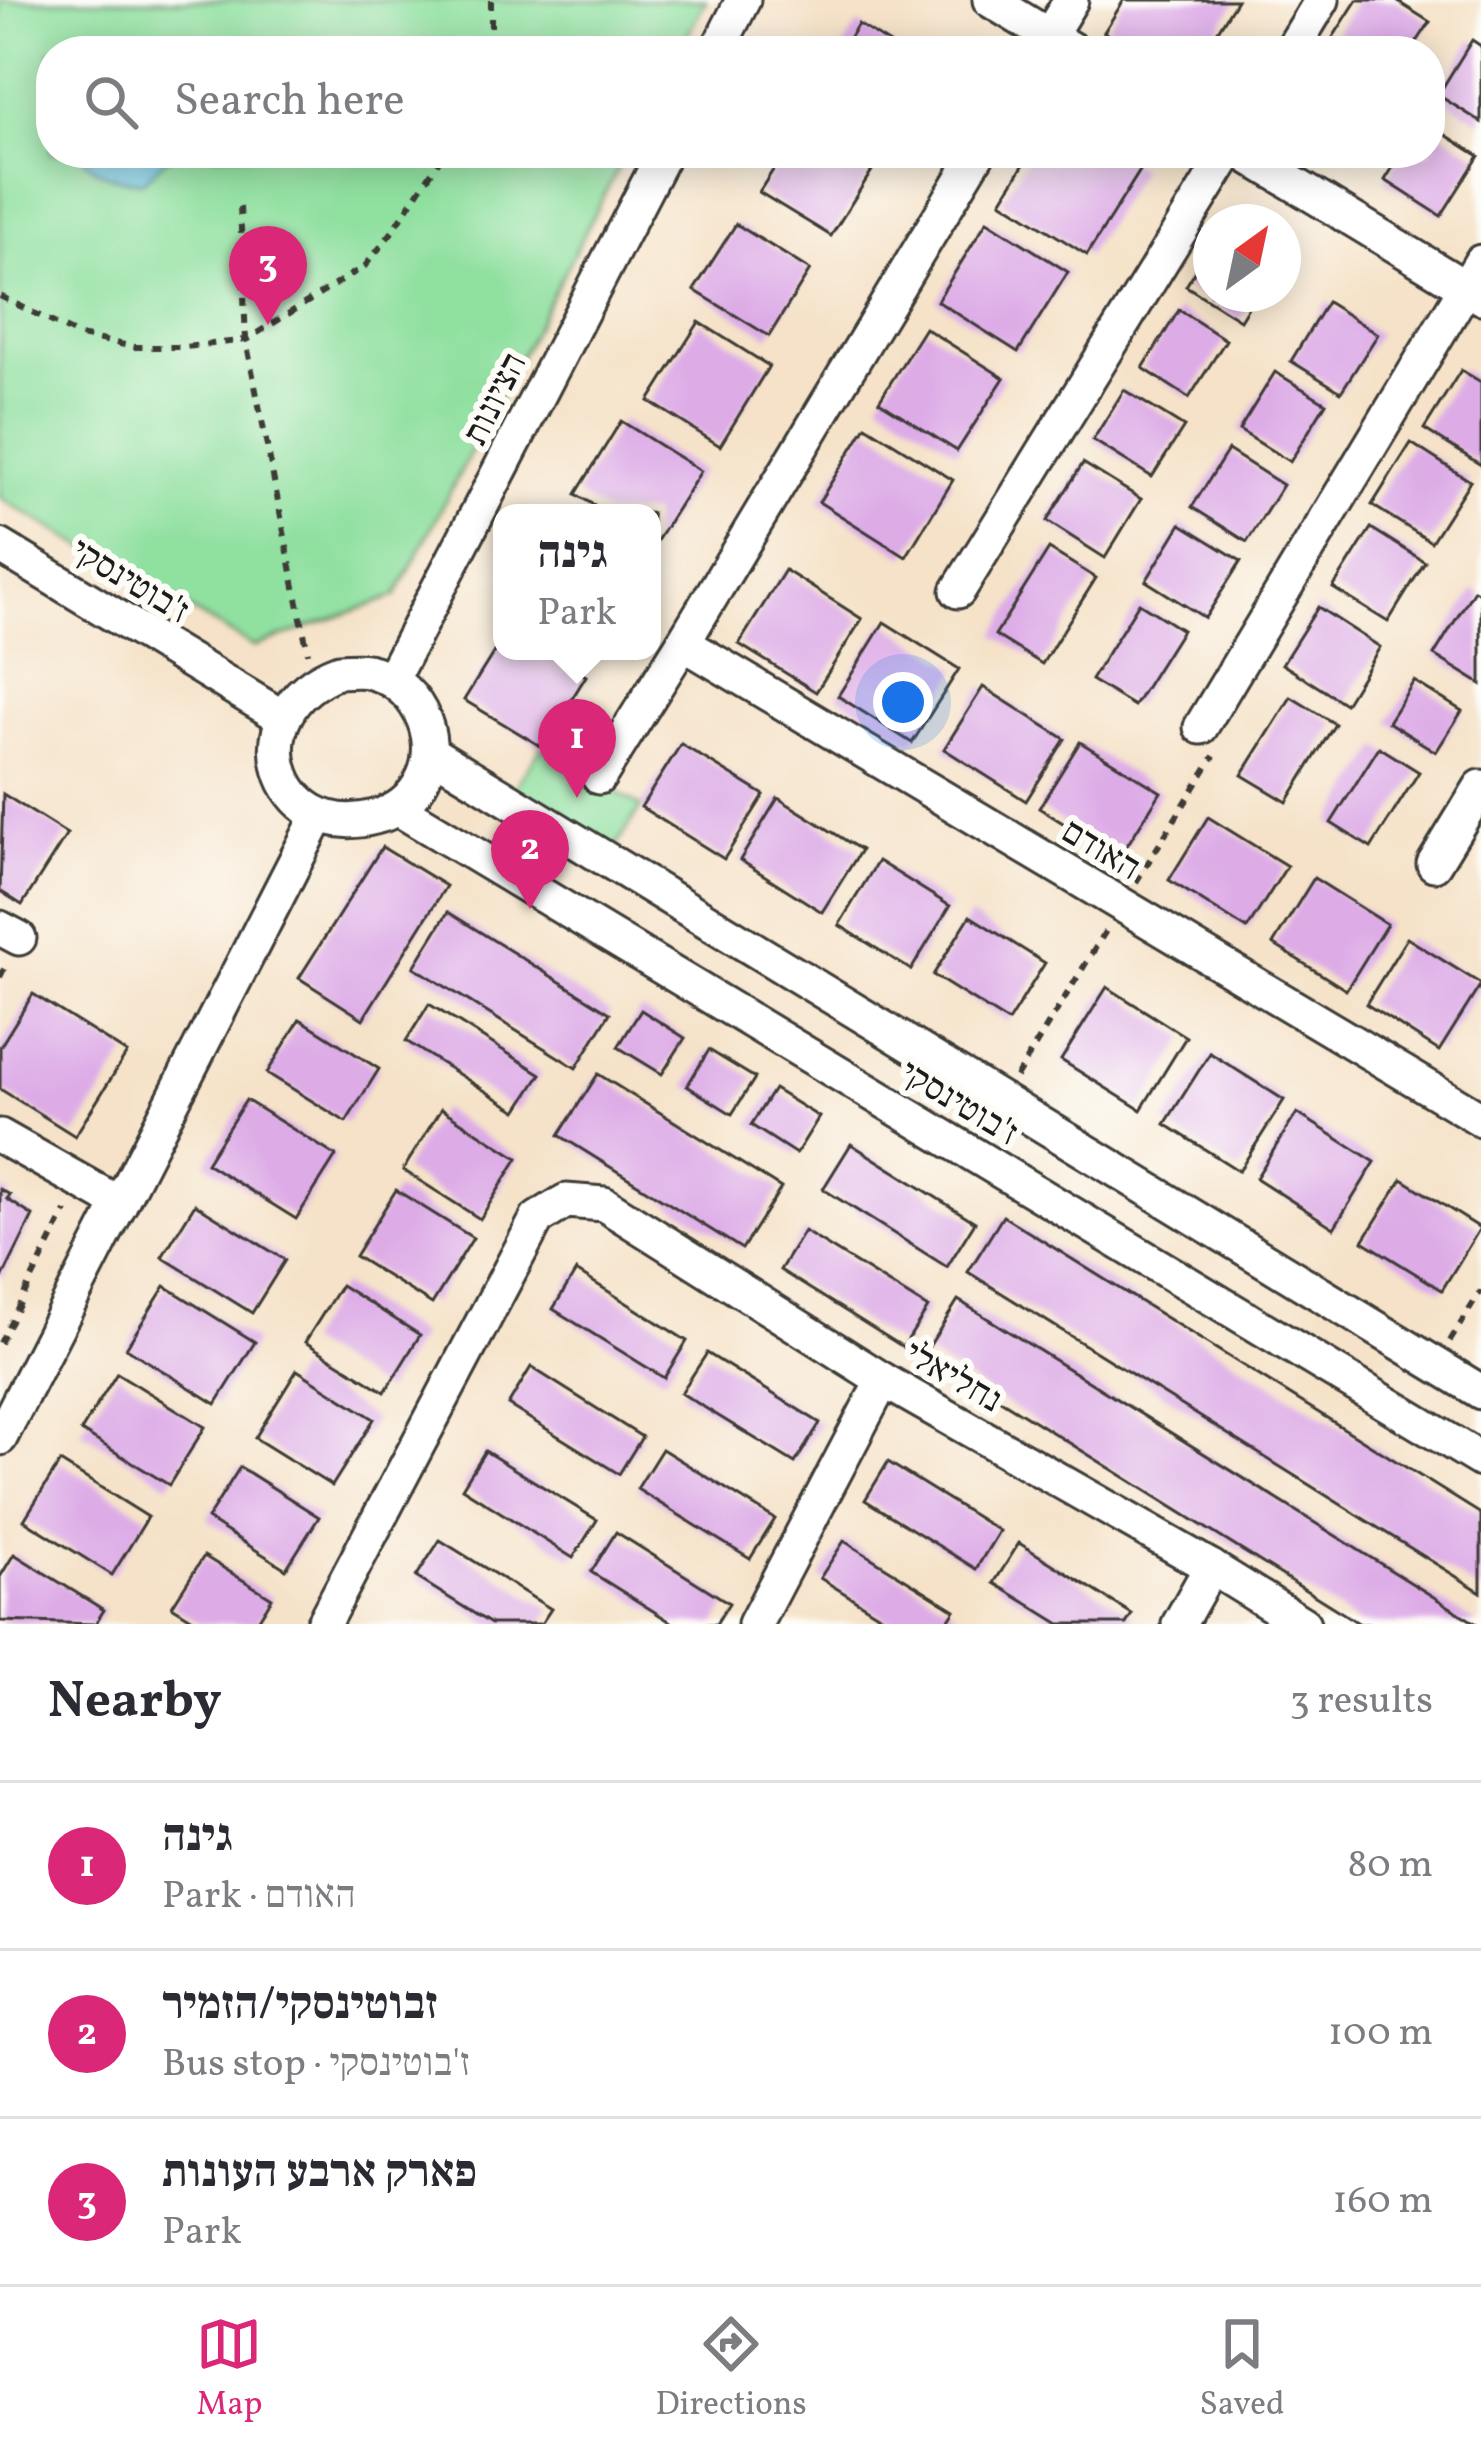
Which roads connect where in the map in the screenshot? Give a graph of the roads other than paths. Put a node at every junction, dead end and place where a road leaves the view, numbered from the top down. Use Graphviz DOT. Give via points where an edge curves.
graph roads {
  1 [pos="743,0"];
  2 [pos="989,0"];
  3 [pos="1071,0"];
  4 [pos="1322,0"];
  5 [pos="725,36"];
  6 [pos="1040,36"];
  7 [pos="1058,36"];
  8 [pos="1300,36"];
  9 [pos="656,168"];
  10 [pos="969,168"];
  11 [pos="1219,168"];
  12 [pos="1270,168"];
  13 [pos="1476,282"];
  14 [pos="0,546"];
  15 [pos="958,591"];
  16 [pos="683,643"];
  17 [pos="391,680"];
  18 [pos="282,716"];
  19 [pos="1201,727"];
  20 [pos="430,752"];
  21 [pos="599,777"];
  22 [pos="1481,788"];
  23 [pos="399,809"];
  24 [pos="317,817"];
  25 [pos="1434,864"];
  26 [pos="1481,1119"];
  27 [pos="0,1136"];
  28 [pos="120,1204"];
  29 [pos="883,1380"];
  30 [pos="1481,1392"];
  31 [pos="0,1438"];
  32 [pos="1481,1460"];
  33 [pos="1211,1567"];
  34 [pos="323,1624"];
  35 [pos="755,1624"];
  36 [pos="1179,1624"];
  37 [pos="1303,1624"];
  1 -- 5 [label="street"];
  2 -- 6 [label="street"];
  3 -- 7 [label="street"];
  4 -- 8 [label="street"];
  9 -- 17 [label="street, הציונות"];
  10 -- 16 [label="street"];
  11 -- 15 [label="street"];
  12 -- 13 [label="street"];
  13 -- 19 [label="street"];
  14 -- 18 [label="street, ז'בוטינסקי"];
  16 -- 21 [label="street"];
  16 -- 26 [label="street, האודם"];
  17 -- 18 [label="street" via="366,671 315,680"];
  17 -- 20 [label="street" via="416,702"];
  18 -- 24 [label="street" via="279,768"];
  20 -- 23 [label="street" via="423,778"];
  20 -- 30 [label="street, ז'בוטינסקי"];
  22 -- 25 [label="street"];
  23 -- 24 [label="street" via="349,822"];
  23 -- 32 [label="street, ז'בוטינסקי"];
  24 -- 28 [label="street"];
  27 -- 28 [label="street"];
  28 -- 31 [label="street"];
  29 -- 33 [label="street, נחליאלי"];
  29 -- 34 [label="street, נחליאלי" via="604,1204 566,1201 537,1219"];
  29 -- 35 [label="street"];
  33 -- 36 [label="street"];
  33 -- 37 [label="street, נחליאלי"];
}
